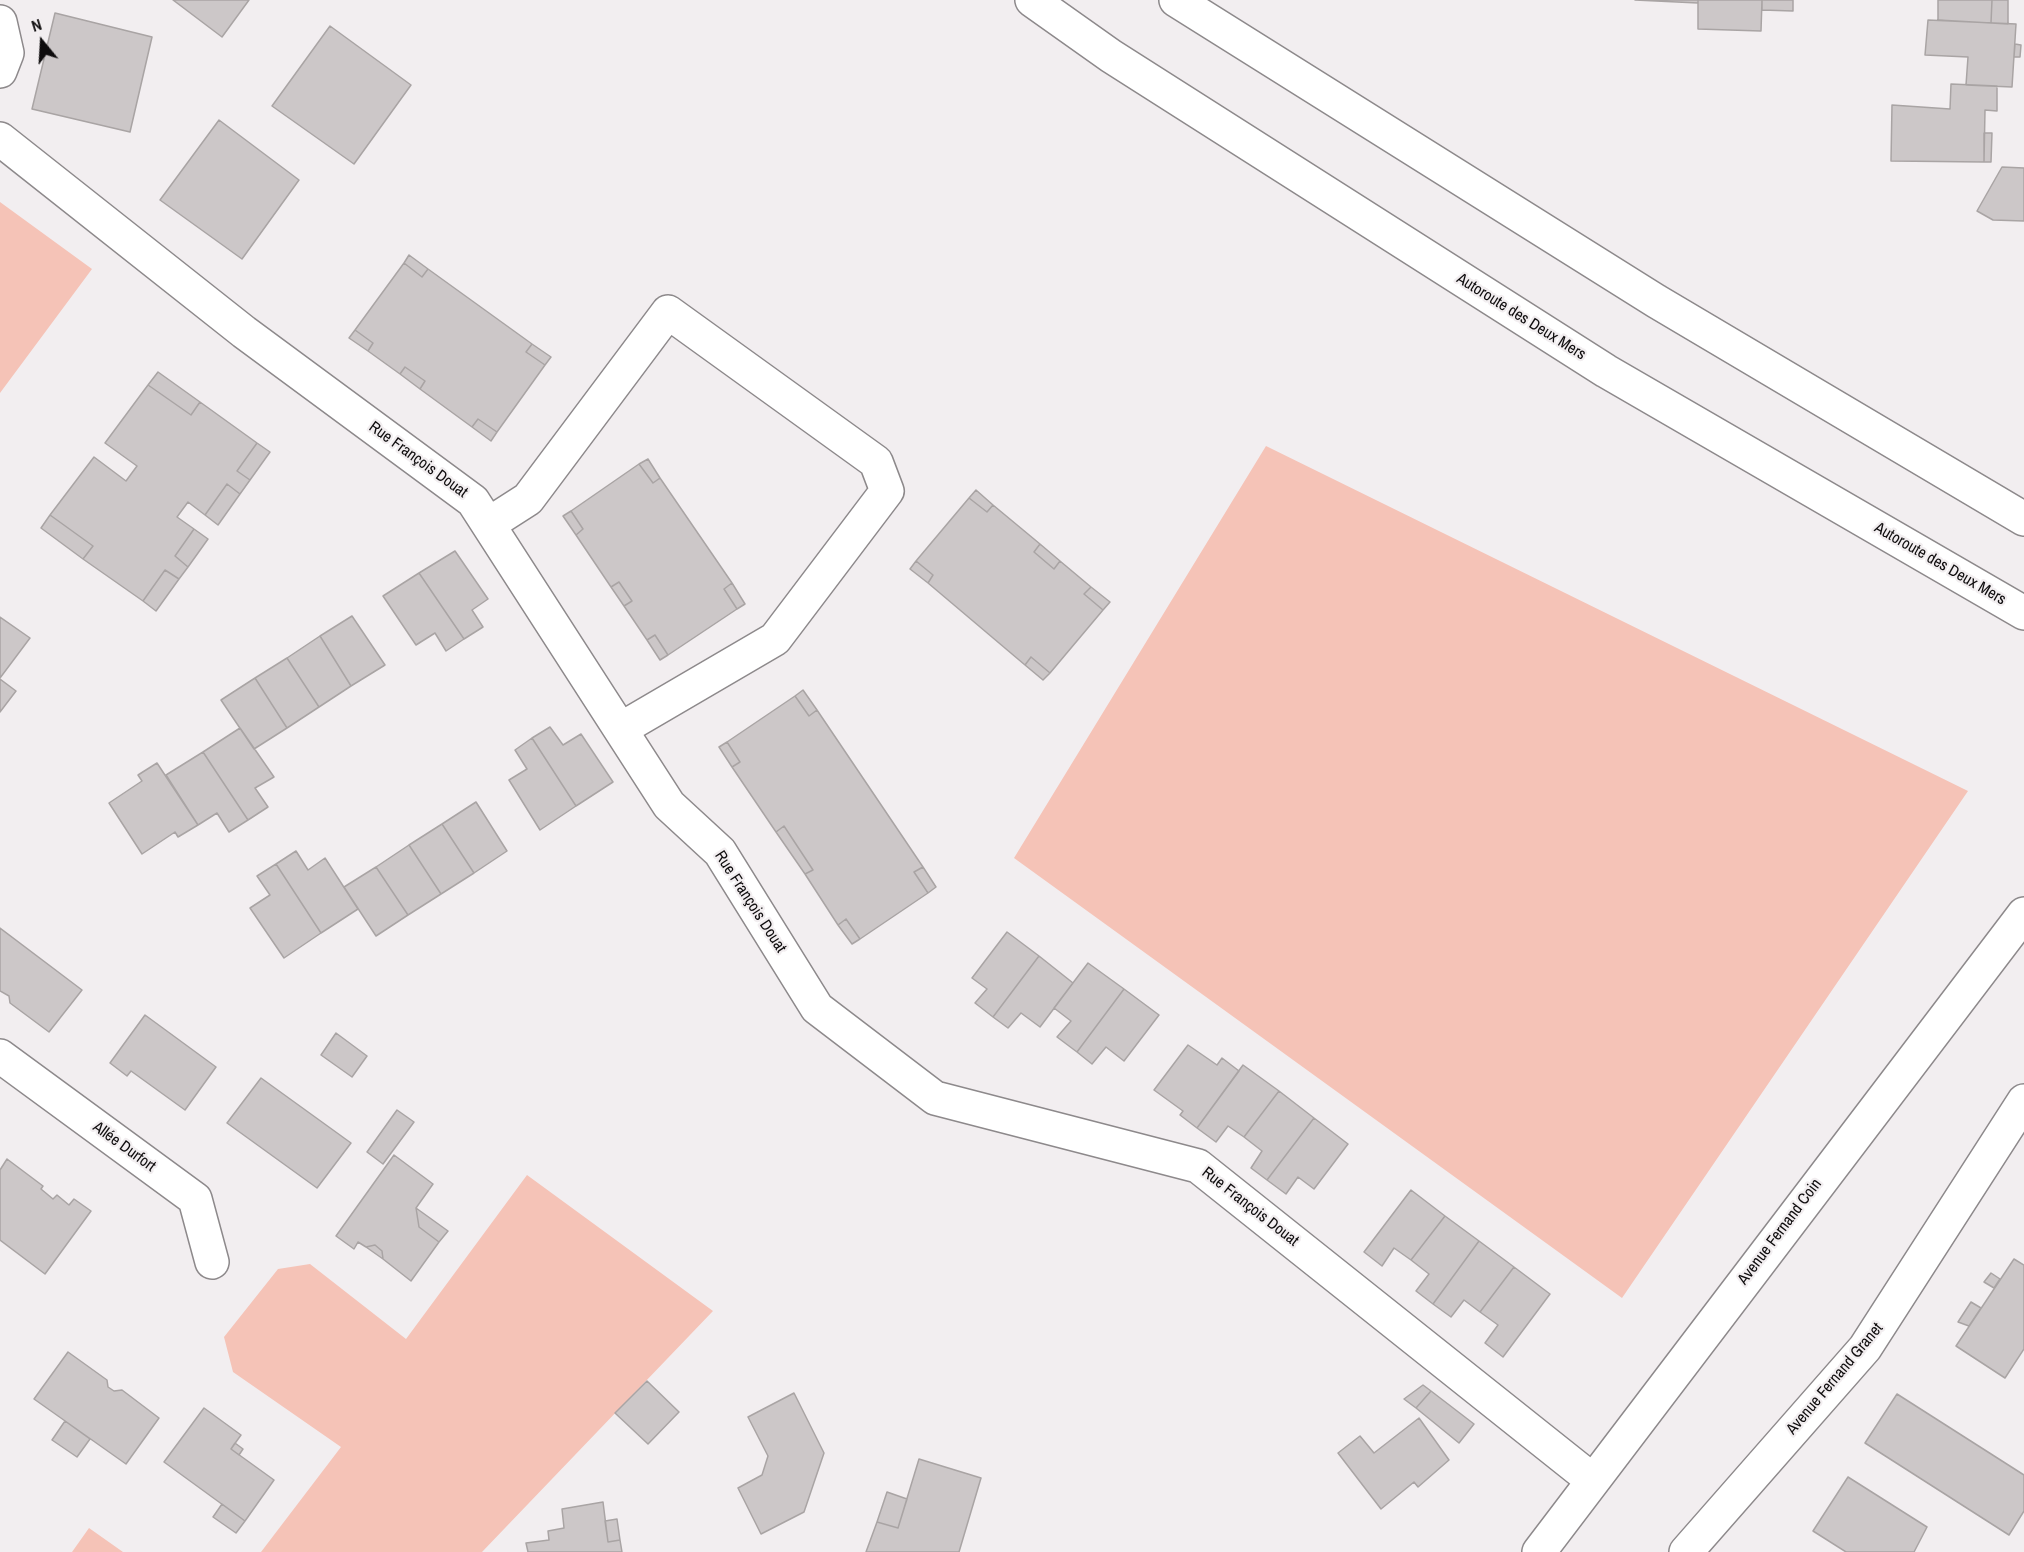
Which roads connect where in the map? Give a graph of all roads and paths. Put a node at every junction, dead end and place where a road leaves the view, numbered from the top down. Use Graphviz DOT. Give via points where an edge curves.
graph roads {
  1 [pos="1032,0"];
  2 [pos="1176,0"];
  3 [pos="0,22"];
  4 [pos="0,71"];
  5 [pos="0,139"];
  6 [pos="2024,519"];
  7 [pos="489,524"];
  8 [pos="2024,613"];
  9 [pos="621,729"];
  10 [pos="2024,914"];
  11 [pos="0,1056"];
  12 [pos="2024,1101"];
  13 [pos="212,1262"];
  14 [pos="1592,1479"];
  15 [pos="1539,1552"];
  16 [pos="1686,1552"];
  1 -- 8 [label="main road, Autoroute des Deux Mers" via="1111,56 1606,371"];
  2 -- 6 [label="main road" via="1656,301"];
  3 -- 4 [label="main road" via="7,53"];
  5 -- 7 [label="main road, Rue François Douat" via="197,297 473,501"];
  7 -- 9 [label="main road, Rue François Douat"];
  7 -- 9 [label="main road" via="528,499 668,312 876,462 887,491 775,639"];
  9 -- 14 [label="main road, Rue François Douat" via="669,805 720,852 817,1008 935,1098 1198,1166"];
  10 -- 14 [label="main road, Avenue Fernand Coin"];
  11 -- 13 [label="main road, Allée Durfort" via="195,1199"];
  12 -- 16 [label="main road, Avenue Fernand Granet" via="1865,1348"];
  14 -- 15 [label="main road, Avenue Fernand Coin"];
}
